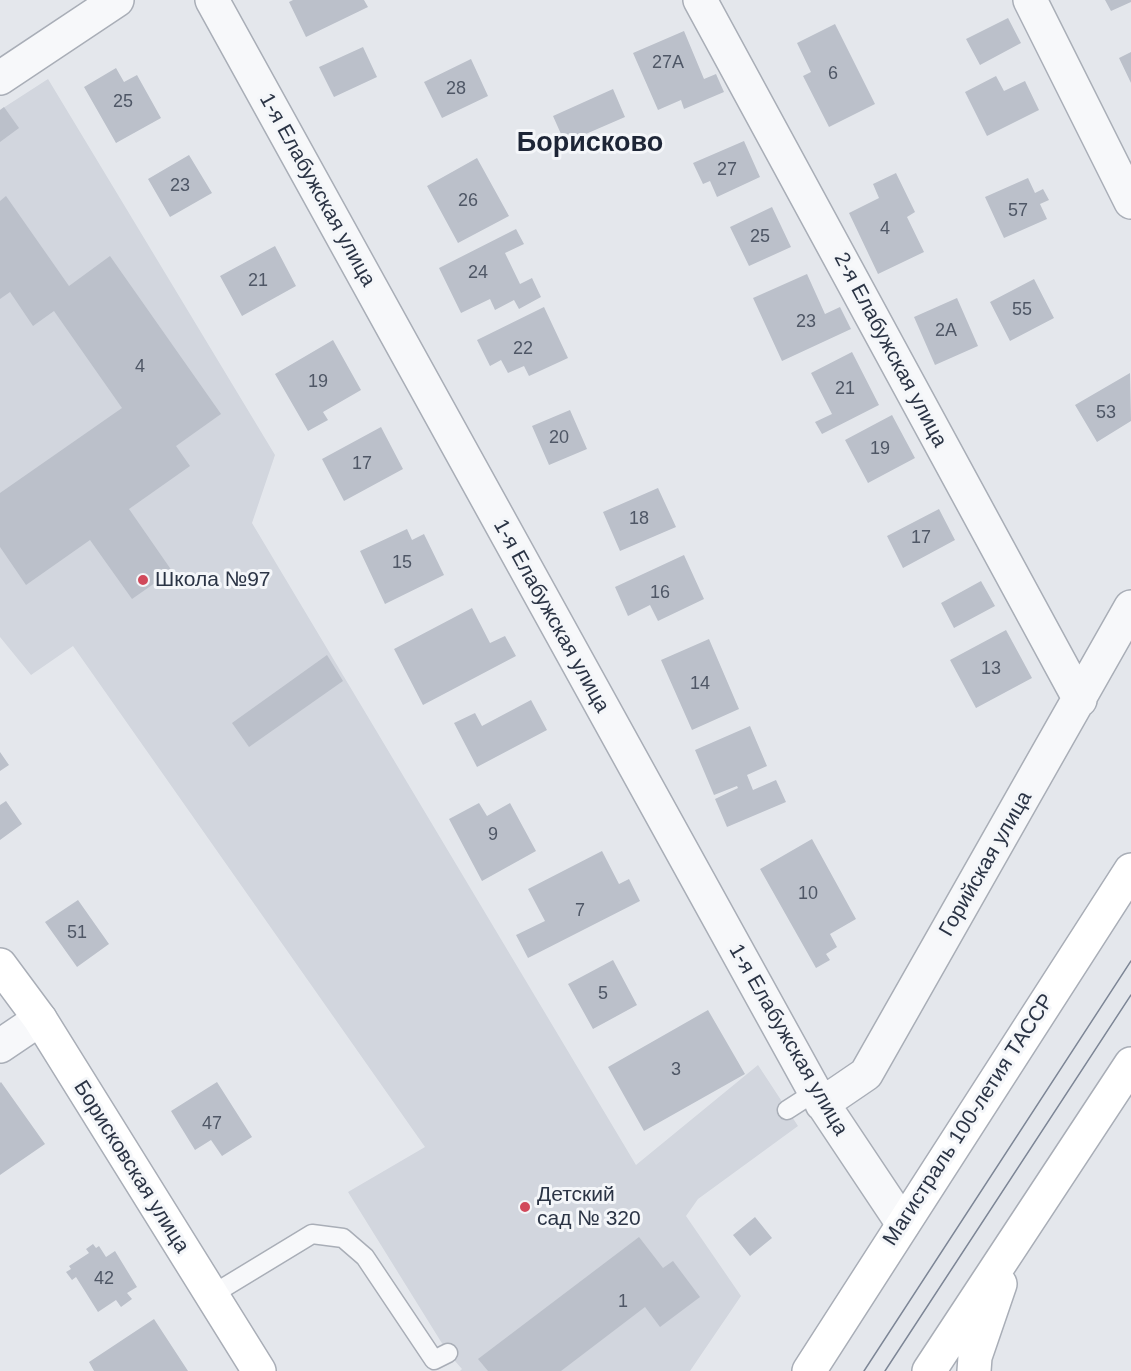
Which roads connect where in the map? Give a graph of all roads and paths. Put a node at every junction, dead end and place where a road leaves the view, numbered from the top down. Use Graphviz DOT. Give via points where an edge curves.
graph roads {
  1 [pos="117,0"];
  2 [pos="212,0"];
  3 [pos="700,0"];
  4 [pos="1030,0"];
  5 [pos="0,78"];
  6 [pos="1131,202"];
  7 [pos="1131,607"];
  8 [pos="1080,700"];
  9 [pos="1131,852"];
  10 [pos="1131,870"];
  11 [pos="1100,915"];
  12 [pos="0,965"];
  13 [pos="40,1019"];
  14 [pos="0,1046"];
  15 [pos="1131,1064"];
  16 [pos="819,1098"];
  17 [pos="787,1110"];
  18 [pos="903,1224"];
  19 [pos="1017,1234"];
  20 [pos="210,1296"];
  21 [pos="836,1329"];
  22 [pos="448,1353"];
  23 [pos="259,1371"];
  24 [pos="804,1371"];
  25 [pos="809,1371"];
  26 [pos="929,1371"];
  27 [pos="974,1371"];
  1 -- 5 [label="street"];
  2 -- 16 [label="street, 1-я Елабужская улица"];
  3 -- 8 [label="street, 2-я Елабужская улица"];
  4 -- 6 [label="street"];
  7 -- 8 [label="street, Горийская улица"];
  8 -- 16 [label="street, Горийская улица" via="866,1074"];
  9 -- 11 [label="main road"];
  10 -- 11 [label="main road, Магистраль 100-летия ТАССР"];
  11 -- 18 [label="main road, Магистраль 100-летия ТАССР"];
  12 -- 13 [label="main road, Борисковская улица"];
  13 -- 14 [label="street"];
  13 -- 20 [label="main road, Борисковская улица"];
  15 -- 19 [label="main road"];
  16 -- 17 [label="lane"];
  16 -- 18 [label="street, 1-я Елабужская улица"];
  18 -- 21 [label="main road, Магистраль 100-летия ТАССР"];
  19 -- 26 [label="main road"];
  19 -- 27 [label="main road" via="975,1357"];
  20 -- 22 [label="lane" via="312,1234 343,1238 365,1257 434,1360"];
  20 -- 23 [label="main road, Борисковская улица"];
  21 -- 24 [label="main road"];
  21 -- 25 [label="main road, Магистраль 100-летия ТАССР"];
}
